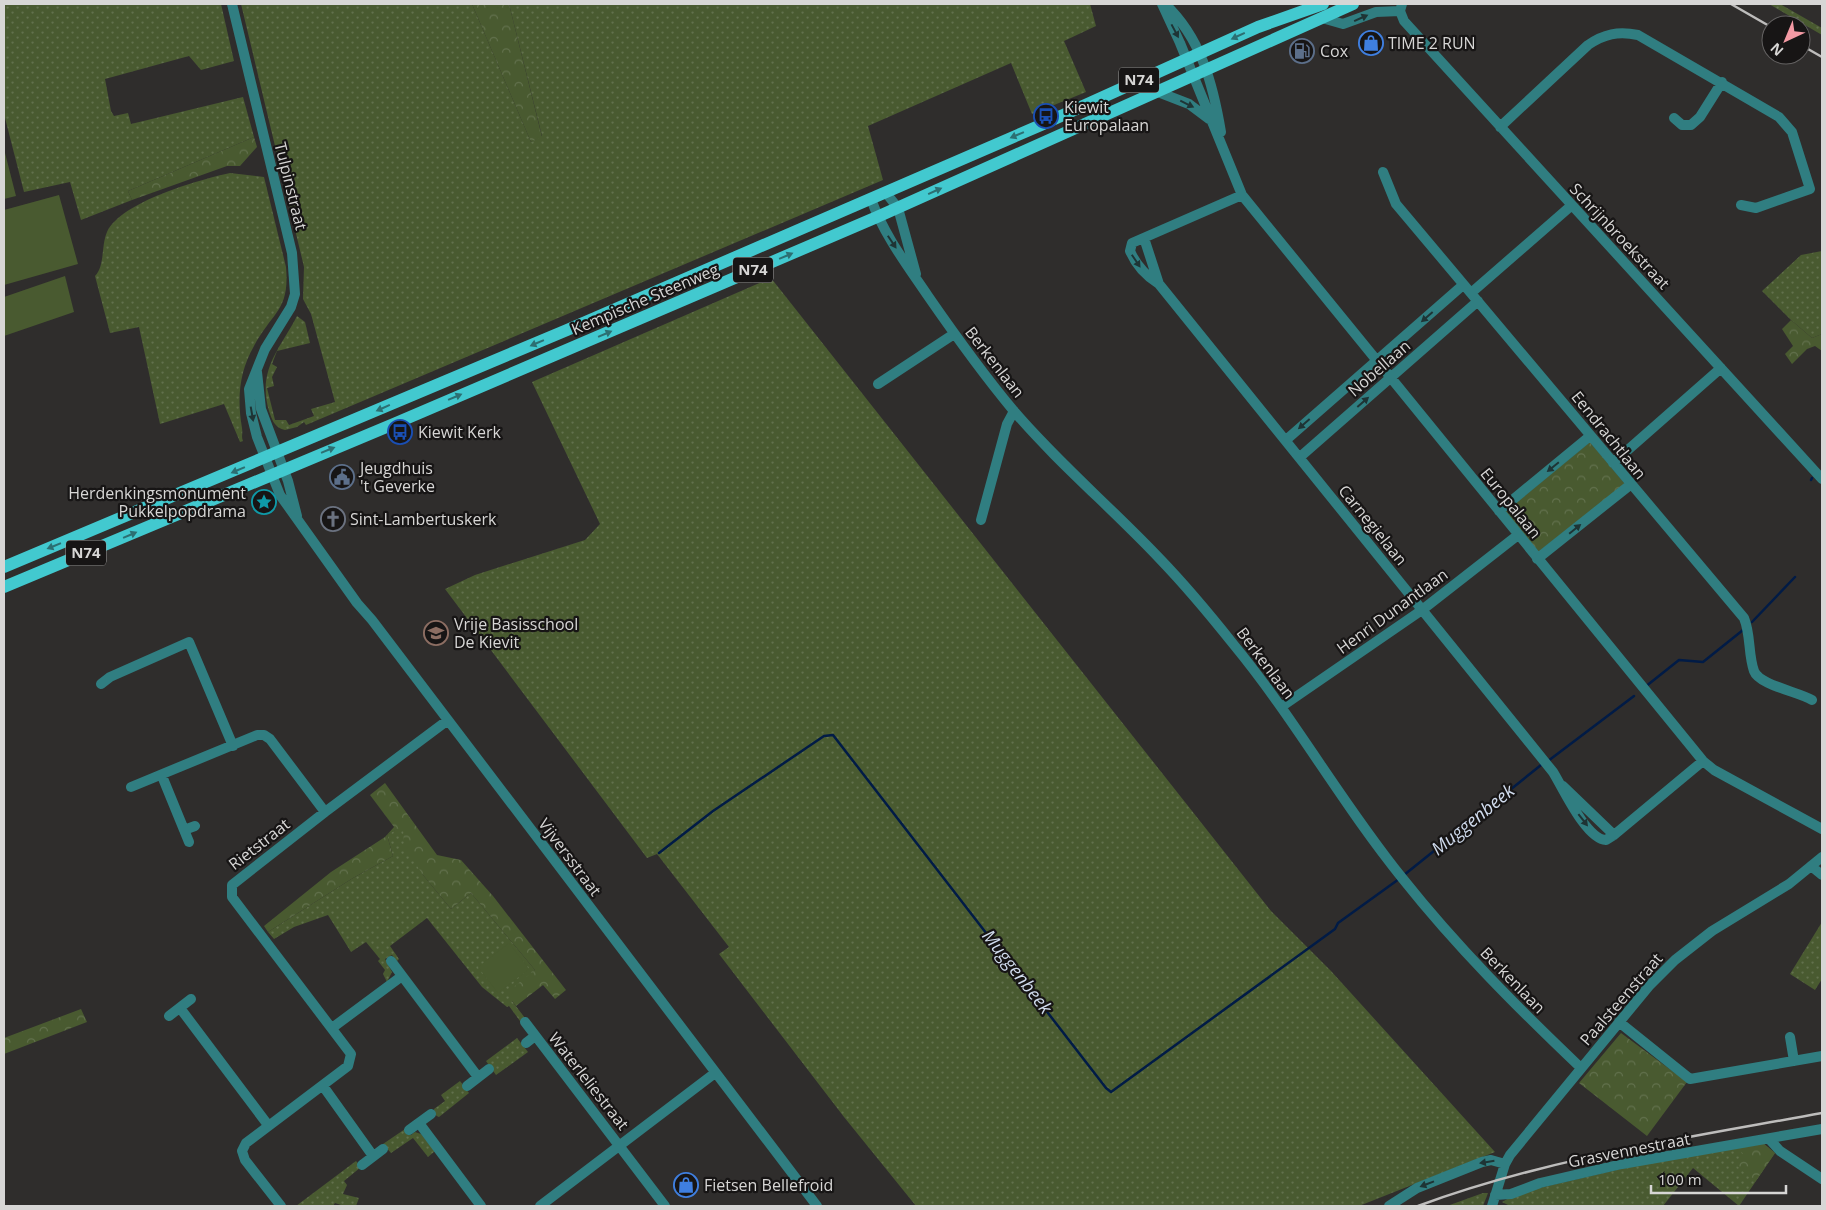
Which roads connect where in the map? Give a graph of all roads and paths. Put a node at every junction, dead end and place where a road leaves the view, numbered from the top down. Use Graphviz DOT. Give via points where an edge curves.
graph roads {
  1 [pos="232,4"];
  2 [pos="1163,4"];
  3 [pos="1323,4"];
  4 [pos="1353,4"];
  5 [pos="1401,7"];
  6 [pos="1302,8"];
  7 [pos="1322,18"];
  8 [pos="1200,54"];
  9 [pos="1186,60"];
  10 [pos="1206,70"];
  11 [pos="1193,76"];
  12 [pos="1722,82"];
  13 [pos="1158,92"];
  14 [pos="1674,118"];
  15 [pos="1212,122"];
  16 [pos="1500,127"];
  17 [pos="1223,148"];
  18 [pos="1383,172"];
  19 [pos="886,193"];
  20 [pos="1242,195"];
  21 [pos="872,199"];
  22 [pos="1572,205"];
  23 [pos="1741,205"];
  24 [pos="898,208"];
  25 [pos="878,217"];
  26 [pos="1144,238"];
  27 [pos="918,282"];
  28 [pos="1159,284"];
  29 [pos="1463,285"];
  30 [pos="1474,297"];
  31 [pos="954,334"];
  32 [pos="1377,361"];
  33 [pos="1721,368"];
  34 [pos="1390,378"];
  35 [pos="878,384"];
  36 [pos="1014,411"];
  37 [pos="1590,436"];
  38 [pos="1286,440"];
  39 [pos="271,456"];
  40 [pos="1300,457"];
  41 [pos="1613,464"];
  42 [pos="284,469"];
  43 [pos="271,474"];
  44 [pos="1822,479"];
  45 [pos="1630,485"];
  46 [pos="1499,511"];
  47 [pos="981,520"];
  48 [pos="299,524"];
  49 [pos="1518,535"];
  50 [pos="1537,560"];
  51 [pos="4,567"];
  52 [pos="4,587"];
  53 [pos="1422,610"];
  54 [pos="101,684"];
  55 [pos="1812,700"];
  56 [pos="1281,707"];
  57 [pos="448,720"];
  58 [pos="233,746"];
  59 [pos="1702,761"];
  60 [pos="162,776"];
  61 [pos="131,787"];
  62 [pos="324,812"];
  63 [pos="195,826"];
  64 [pos="1822,829"];
  65 [pos="184,830"];
  66 [pos="189,842"];
  67 [pos="1822,857"];
  68 [pos="1811,866"];
  69 [pos="1822,876"];
  70 [pos="391,961"];
  71 [pos="402,976"];
  72 [pos="191,1000"];
  73 [pos="180,1008"];
  74 [pos="169,1016"];
  75 [pos="525,1022"];
  76 [pos="1619,1022"];
  77 [pos="332,1028"];
  78 [pos="535,1036"];
  79 [pos="1790,1037"];
  80 [pos="526,1043"];
  81 [pos="1822,1056"];
  82 [pos="1794,1061"];
  83 [pos="1581,1068"];
  84 [pos="489,1069"];
  85 [pos="715,1073"];
  86 [pos="478,1078"];
  87 [pos="323,1086"];
  88 [pos="467,1086"];
  89 [pos="431,1114"];
  90 [pos="419,1123"];
  91 [pos="268,1125"];
  92 [pos="409,1130"];
  93 [pos="1822,1130"];
  94 [pos="1770,1140"];
  95 [pos="619,1145"];
  96 [pos="384,1149"];
  97 [pos="373,1156"];
  98 [pos="1505,1164"];
  99 [pos="362,1165"];
  100 [pos="1822,1179"];
  101 [pos="1495,1195"];
  102 [pos="282,1206"];
  103 [pos="481,1206"];
  104 [pos="543,1206"];
  105 [pos="665,1206"];
  106 [pos="817,1206"];
  107 [pos="1389,1206"];
  108 [pos="1492,1206"];
  1 -- 39 [label="street, Tulpinstraat" via="296,277 291,307 265,348 249,389 251,412"];
  2 -- 8 [label="street, Europalaan" via="1185,24"];
  2 -- 9 [label="street, Europalaan, one-way"];
  3 -- 6 [label="main road, Kempische Steenweg / N74"];
  4 -- 7 [label="main road, Kempische Steenweg / N74"];
  7 -- 5 [label="street, one-way" via="1344,24"];
  5 -- 16 [label="street, Schrijnbroekstraat" via="1404,21"];
  6 -- 8 [label="main road, Kempische Steenweg / N74, one-way"];
  7 -- 10 [label="main road, Kempische Steenweg / N74"];
  8 -- 9 [label="main road, Kempische Steenweg / N74"];
  8 -- 10 [label="street, Europalaan"];
  9 -- 11 [label="street, Europalaan"];
  9 -- 19 [label="main road, Kempische Steenweg / N74, one-way"];
  10 -- 11 [label="main road, Kempische Steenweg / N74"];
  10 -- 17 [label="street, Europalaan" via="1214,94"];
  11 -- 13 [label="main road, Kempische Steenweg / N74"];
  11 -- 15 [label="street, Europalaan"];
  12 -- 14 [label="street" via="1700,117 1691,125 1682,124"];
  12 -- 16 [label="street" via="1650,40 1625,33 1612,34 1599,37 1588,45"];
  12 -- 23 [label="street" via="1784,122 1792,132 1810,189 1756,208"];
  13 -- 15 [label="street, Europalaan, one-way" via="1189,104"];
  24 -- 13 [label="main road, Kempische Steenweg / N74, one-way"];
  15 -- 17 [label="street, Europalaan"];
  16 -- 22 [label="street, Schrijnbroekstraat"];
  17 -- 20 [label="street, Europalaan"];
  18 -- 29 [label="street, Eendrachtlaan" via="1396,204"];
  19 -- 21 [label="main road, Kempische Steenweg / N74"];
  19 -- 24 [label="street, Berkenlaan"];
  20 -- 26 [label="street, Carnegielaan"];
  20 -- 32 [label="street, Europalaan"];
  21 -- 25 [label="street, Berkenlaan"];
  21 -- 39 [label="main road, Kempische Steenweg / N74, one-way"];
  22 -- 30 [label="street, Nobellaan"];
  22 -- 33 [label="street, Schrijnbroekstraat"];
  24 -- 25 [label="main road, Kempische Steenweg / N74"];
  24 -- 27 [label="street, Berkenlaan"];
  25 -- 27 [label="street, Berkenlaan, one-way"];
  42 -- 25 [label="main road, Kempische Steenweg / N74, one-way"];
  26 -- 28 [label="street, Carnegielaan"];
  26 -- 28 [label="street, Carnegielaan, one-way" via="1132,243 1130,251 1148,277"];
  27 -- 31 [label="street, Berkenlaan"];
  28 -- 38 [label="street, Carnegielaan"];
  29 -- 30 [label="street, Eendrachtlaan"];
  29 -- 32 [label="street, Nobellaan, one-way"];
  30 -- 34 [label="street, Nobellaan"];
  30 -- 37 [label="street, Eendrachtlaan"];
  31 -- 35 [label="street"];
  31 -- 36 [label="street, Berkenlaan"];
  32 -- 34 [label="street, Europalaan"];
  32 -- 38 [label="street, Nobellaan, one-way"];
  33 -- 41 [label="street"];
  33 -- 44 [label="street, Schrijnbroekstraat"];
  40 -- 34 [label="street, Nobellaan, one-way"];
  34 -- 46 [label="street, Europalaan"];
  36 -- 47 [label="street"];
  36 -- 56 [label="street, Berkenlaan" via="1160,559 1235,645"];
  37 -- 41 [label="street, Eendrachtlaan"];
  37 -- 46 [label="street, one-way"];
  38 -- 40 [label="street, Carnegielaan"];
  39 -- 42 [label="street, Tulpinstraat"];
  39 -- 43 [label="street, Vijversstraat"];
  39 -- 51 [label="main road, Kempische Steenweg / N74, one-way"];
  40 -- 53 [label="street, Carnegielaan"];
  41 -- 45 [label="street, Eendrachtlaan"];
  42 -- 43 [label="main road, Kempische Steenweg / N74"];
  42 -- 48 [label="street, Vijversstraat"];
  43 -- 48 [label="street, Vijversstraat"];
  52 -- 43 [label="main road, Kempische Steenweg / N74, one-way"];
  50 -- 45 [label="street, one-way"];
  45 -- 55 [label="street, Eendrachtlaan" via="1744,618 1749,630 1755,673 1762,680"];
  46 -- 49 [label="street, Europalaan"];
  48 -- 57 [label="street, Vijversstraat"];
  49 -- 50 [label="street, Europalaan"];
  49 -- 53 [label="street, Henri Dunantlaan"];
  50 -- 59 [label="street, Europalaan"];
  53 -- 56 [label="street, Henri Dunantlaan"];
  53 -- 59 [label="street, Carnegielaan" via="1553,772 1566,798 1596,837 1606,840 1614,835"];
  54 -- 58 [label="street" via="189,642"];
  56 -- 83 [label="street, Berkenlaan" via="1342,798 1403,879 1509,1000"];
  57 -- 62 [label="street, Rietstraat"];
  57 -- 85 [label="street, Vijversstraat"];
  58 -- 60 [label="street"];
  58 -- 62 [label="street" via="257,736 264,735 270,739"];
  59 -- 64 [label="street, Europalaan"];
  60 -- 61 [label="street"];
  60 -- 65 [label="street"];
  62 -- 77 [label="street, Rietstraat" via="236,880 232,885 232,897"];
  63 -- 65 [label="street"];
  65 -- 66 [label="street"];
  67 -- 68 [label="street, Paalsteenstraat"];
  68 -- 69 [label="street"];
  68 -- 76 [label="street, Paalsteenstraat" via="1789,884 1687,950 1649,986"];
  70 -- 71 [label="street"];
  71 -- 77 [label="street"];
  71 -- 86 [label="street"];
  72 -- 73 [label="street"];
  73 -- 74 [label="street"];
  73 -- 91 [label="street"];
  75 -- 78 [label="street, Waterleliestraat"];
  76 -- 82 [label="street" via="1690,1079"];
  76 -- 83 [label="street, Paalsteenstraat"];
  77 -- 87 [label="street, Rietstraat" via="351,1054 348,1066"];
  78 -- 80 [label="street, Waterleliestraat"];
  78 -- 95 [label="street, Waterleliestraat"];
  79 -- 82 [label="street"];
  81 -- 82 [label="street"];
  83 -- 98 [label="street, Paalsteenstraat"];
  84 -- 86 [label="street"];
  85 -- 95 [label="street, Waterleliestraat"];
  85 -- 106 [label="street, Vijversstraat"];
  86 -- 88 [label="street"];
  87 -- 91 [label="street, Rietstraat"];
  87 -- 97 [label="street"];
  89 -- 90 [label="street"];
  90 -- 92 [label="street"];
  90 -- 103 [label="street"];
  91 -- 102 [label="street, Rietstraat" via="246,1144 242,1152"];
  93 -- 94 [label="street, Grasvennestraat"];
  94 -- 100 [label="street" via="1780,1151"];
  94 -- 101 [label="street, Grasvennestraat" via="1622,1164 1540,1183 1511,1194"];
  95 -- 104 [label="street, Waterleliestraat"];
  95 -- 105 [label="street, Waterleliestraat"];
  96 -- 97 [label="street"];
  97 -- 99 [label="street"];
  98 -- 101 [label="street, Paalsteenstraat"];
  98 -- 107 [label="street, one-way" via="1491,1160 1482,1162 1417,1188"];
  101 -- 108 [label="street, Paalsteenstraat"];
}
